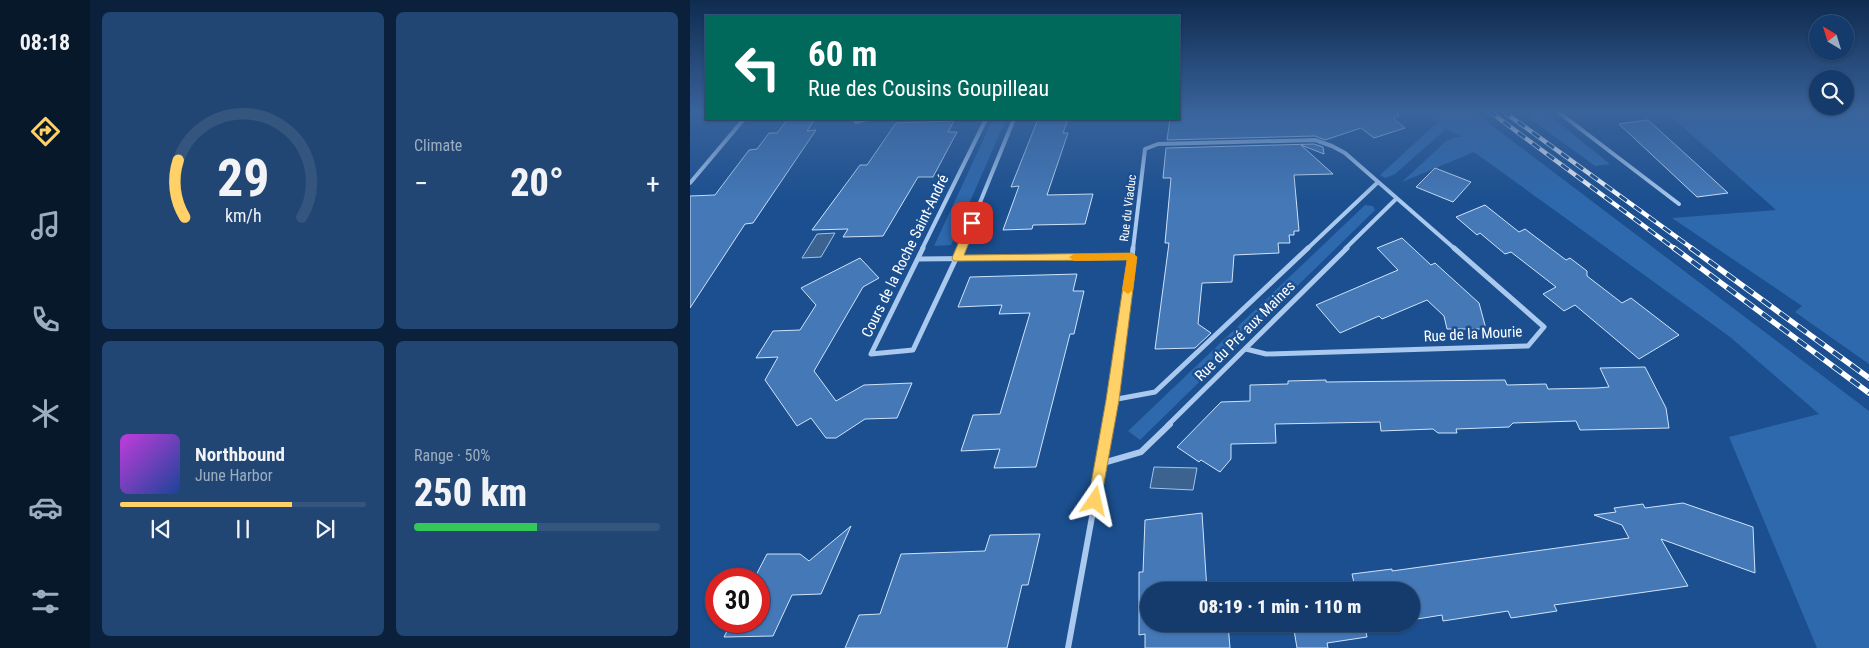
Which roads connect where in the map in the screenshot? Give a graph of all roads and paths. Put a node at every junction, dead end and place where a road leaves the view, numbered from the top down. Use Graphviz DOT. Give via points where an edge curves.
graph roads {
  1 [pos="725,141"];
  2 [pos="975,141"];
  3 [pos="1005,141"];
  4 [pos="1266,141"];
  5 [pos="1319,141"];
  6 [pos="1597,141"];
  7 [pos="690,183"];
  8 [pos="1377,183"];
  9 [pos="1384,189"];
  10 [pos="1396,199"];
  11 [pos="1679,204"];
  12 [pos="1132,257"];
  13 [pos="958,258"];
  14 [pos="918,259"];
  15 [pos="1246,349"];
  16 [pos="1112,400"];
  17 [pos="1102,463"];
  18 [pos="1068,648"];
  1 -- 7 [label="street"];
  2 -- 14 [label="street, Cours de la Roche Saint-André"];
  3 -- 13 [label="street, Cours de la Roche Saint-André"];
  4 -- 12 [label="street, Rue du Viaduc" via="1158,144 1145,149"];
  5 -- 8 [label="street, Rue du Viaduc" via="1344,153"];
  6 -- 11 [label="street"];
  8 -- 9 [label="street, Rue du Viaduc"];
  8 -- 16 [label="street, Rue du Pré aux Maines" via="1155,392"];
  9 -- 10 [label="street, Rue de la Mourie"];
  10 -- 15 [label="street, Rue du Pré aux Maines"];
  10 -- 15 [label="street, Rue de la Mourie" via="1544,327 1528,346 1266,354"];
  12 -- 13 [label="street"];
  12 -- 16 [label="street"];
  13 -- 14 [label="street"];
  13 -- 14 [label="street, Cours de la Roche Saint-André" via="914,350 871,354"];
  15 -- 17 [label="street, Rue du Pré aux Maines" via="1141,452"];
  16 -- 17 [label="street"];
  17 -- 18 [label="street"];
}
